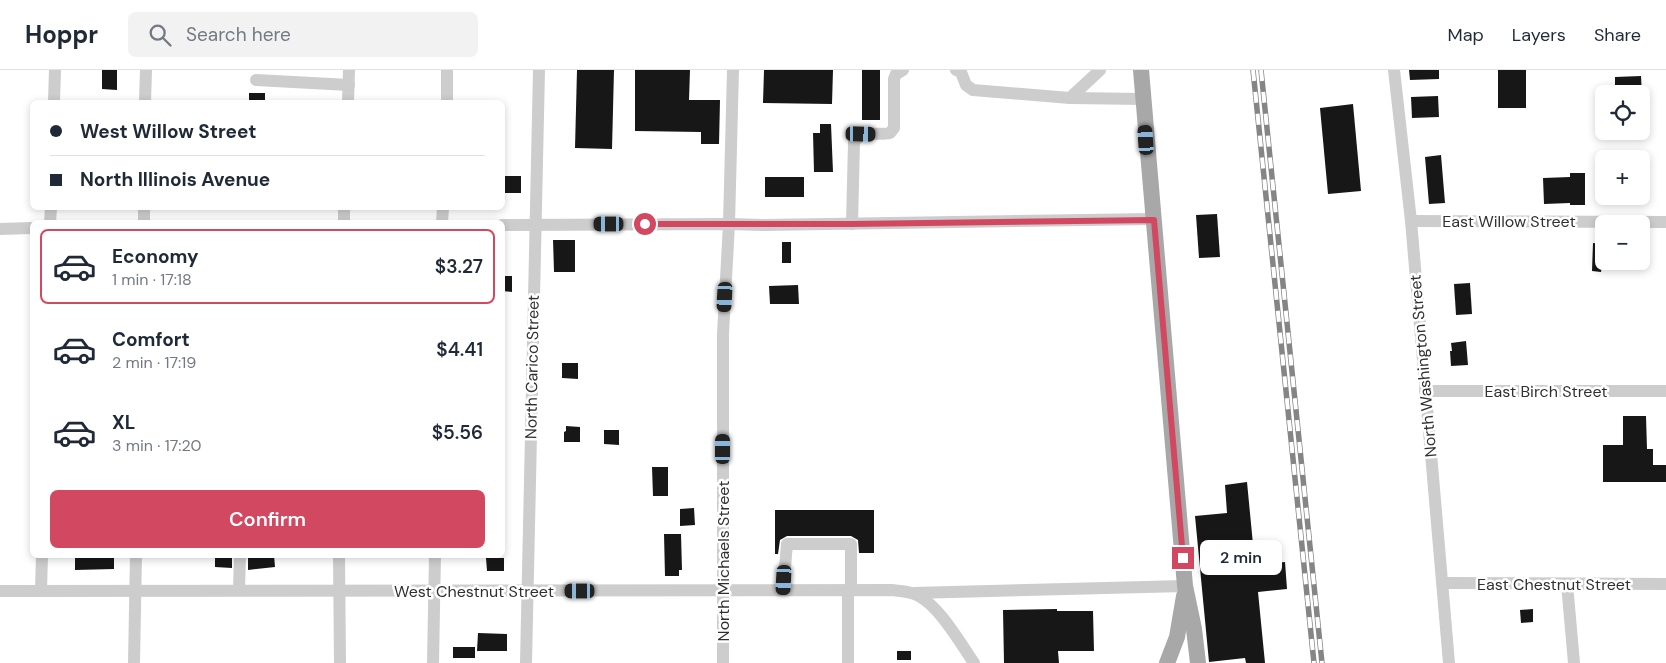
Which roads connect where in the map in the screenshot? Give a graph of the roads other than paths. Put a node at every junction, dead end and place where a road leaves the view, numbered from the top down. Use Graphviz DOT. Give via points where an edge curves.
graph roads {
  1 [pos="55,70"];
  2 [pos="146,70"];
  3 [pos="349,70"];
  4 [pos="447,70"];
  5 [pos="539,70"];
  6 [pos="733,70"];
  7 [pos="903,70"];
  8 [pos="956,70"];
  9 [pos="1100,70"];
  10 [pos="1141,70"];
  11 [pos="1394,70"];
  12 [pos="256,80"];
  13 [pos="348,86"];
  14 [pos="1070,98"];
  15 [pos="1144,99"];
  16 [pos="54,100"];
  17 [pos="146,100"];
  18 [pos="348,100"];
  19 [pos="447,100"];
  20 [pos="1154,220"];
  21 [pos="1411,221"];
  22 [pos="1666,222"];
  23 [pos="729,224"];
  24 [pos="852,224"];
  25 [pos="505,225"];
  26 [pos="535,225"];
  27 [pos="30,228"];
  28 [pos="0,229"];
  29 [pos="1666,390"];
  30 [pos="1425,391"];
  31 [pos="42,558"];
  32 [pos="136,558"];
  33 [pos="240,558"];
  34 [pos="339,558"];
  35 [pos="435,558"];
  36 [pos="1442,583"];
  37 [pos="1567,584"];
  38 [pos="1666,584"];
  39 [pos="1185,586"];
  40 [pos="850,589"];
  41 [pos="135,590"];
  42 [pos="239,590"];
  43 [pos="338,590"];
  44 [pos="783,590"];
  45 [pos="0,591"];
  46 [pos="41,591"];
  47 [pos="434,591"];
  48 [pos="527,591"];
  49 [pos="723,591"];
  50 [pos="913,593"];
  51 [pos="134,663"];
  52 [pos="340,663"];
  53 [pos="433,663"];
  54 [pos="526,663"];
  55 [pos="723,663"];
  56 [pos="848,663"];
  57 [pos="974,663"];
  58 [pos="1166,663"];
  59 [pos="1198,663"];
  60 [pos="1450,663"];
  61 [pos="1574,663"];
  1 -- 16 [label="street"];
  2 -- 17 [label="street"];
  3 -- 13 [label="street"];
  4 -- 19 [label="street"];
  5 -- 26 [label="street, North Carico Street"];
  6 -- 23 [label="street, North Michaels Street"];
  7 -- 24 [label="street" via="894,79 894,128 890,133 861,134 854,142"];
  8 -- 14 [label="street" via="961,72 966,85 973,90"];
  9 -- 14 [label="street"];
  10 -- 15 [label="main road"];
  11 -- 21 [label="street, North Washington Street"];
  12 -- 13 [label="street"];
  13 -- 18 [label="street"];
  14 -- 15 [label="street"];
  15 -- 20 [label="main road"];
  20 -- 24 [label="street"];
  20 -- 39 [label="main road"];
  21 -- 22 [label="street, East Willow Street"];
  21 -- 30 [label="street, North Washington Street"];
  23 -- 24 [label="street"];
  23 -- 26 [label="street"];
  23 -- 49 [label="street, North Michaels Street" via="723,334"];
  25 -- 26 [label="street"];
  26 -- 48 [label="street, North Carico Street"];
  27 -- 28 [label="street"];
  29 -- 30 [label="street, East Birch Street"];
  30 -- 36 [label="street, North Washington Street"];
  31 -- 46 [label="street"];
  32 -- 41 [label="street"];
  33 -- 42 [label="street"];
  34 -- 43 [label="street"];
  35 -- 47 [label="street"];
  36 -- 37 [label="street, East Chestnut Street"];
  36 -- 60 [label="street, North Washington Street"];
  37 -- 38 [label="street, East Chestnut Street"];
  37 -- 61 [label="street"];
  39 -- 50 [label="street"];
  39 -- 58 [label="main road" via="1177,637"];
  39 -- 59 [label="main road"];
  40 -- 44 [label="street, West Chestnut Street"];
  40 -- 44 [label="street" via="851,544 787,544"];
  40 -- 50 [label="street, West Chestnut Street"];
  40 -- 56 [label="street"];
  41 -- 42 [label="street, West Chestnut Street"];
  41 -- 46 [label="street, West Chestnut Street"];
  41 -- 51 [label="street"];
  42 -- 43 [label="street, West Chestnut Street"];
  43 -- 47 [label="street, West Chestnut Street"];
  43 -- 52 [label="street"];
  44 -- 49 [label="street, West Chestnut Street"];
  45 -- 46 [label="street, West Chestnut Street"];
  47 -- 48 [label="street, West Chestnut Street"];
  47 -- 53 [label="street"];
  48 -- 49 [label="street, West Chestnut Street"];
  48 -- 54 [label="street, North Carico Street"];
  49 -- 55 [label="street, North Michaels Street"];
  50 -- 57 [label="street, West Chestnut Street" via="944,618"];
}
